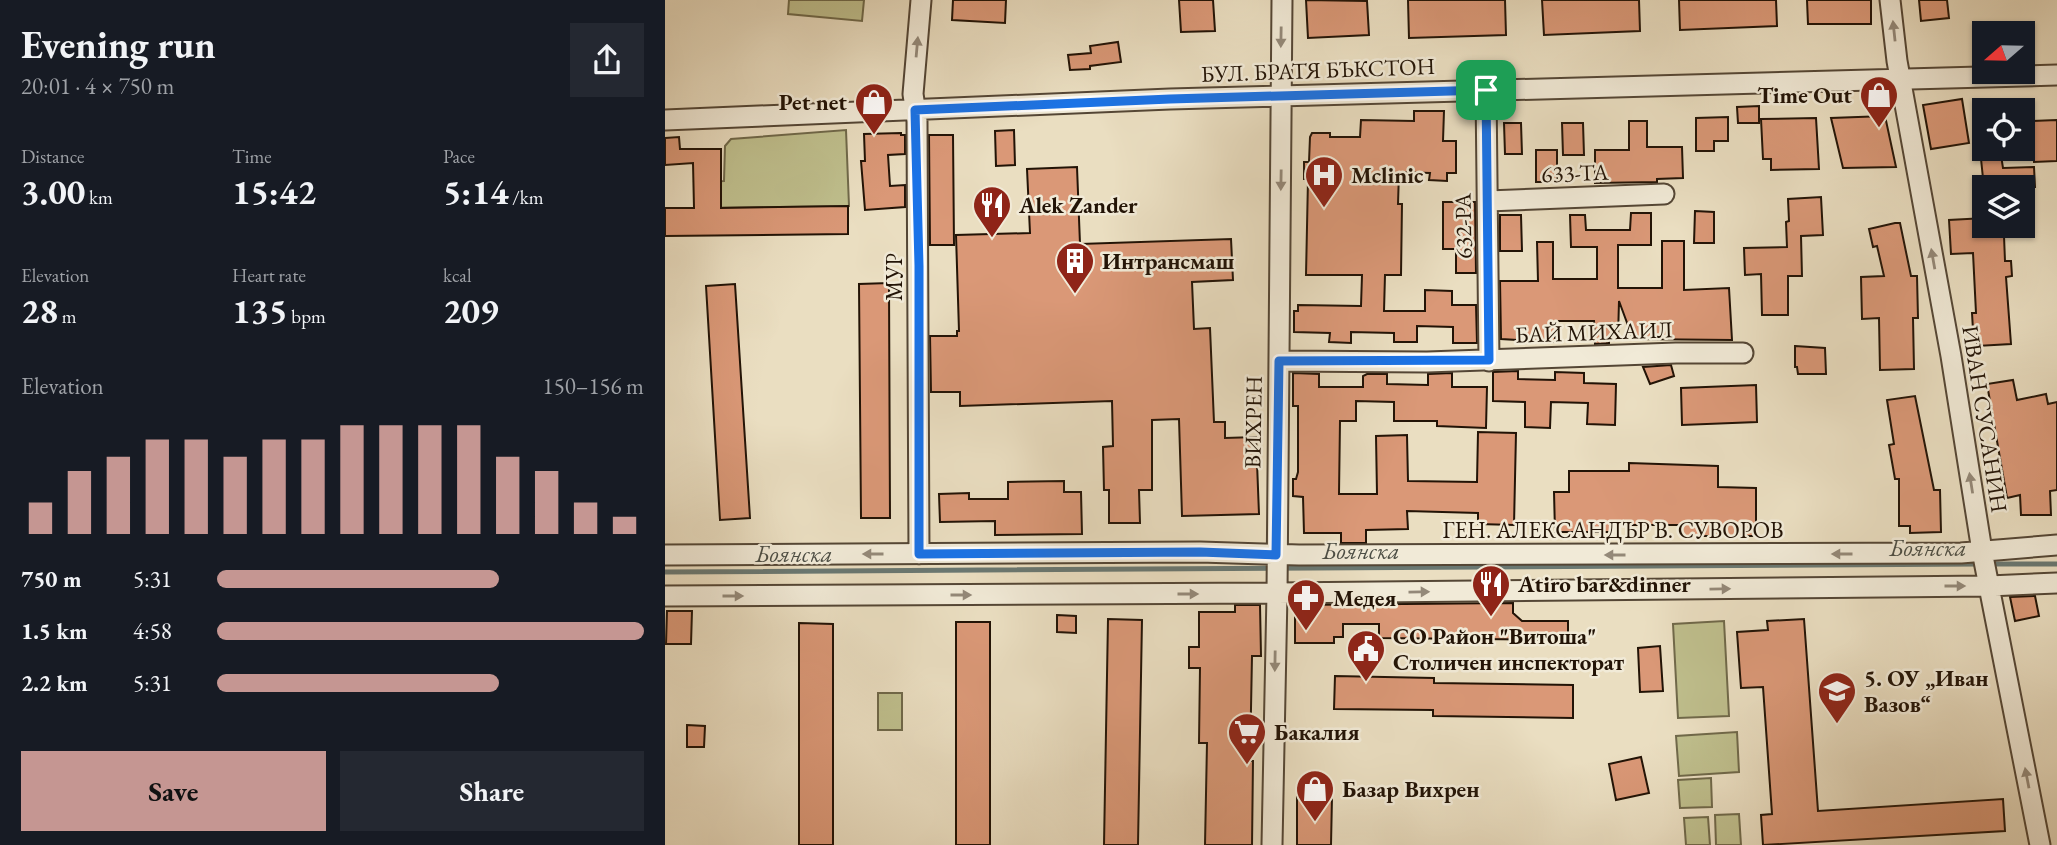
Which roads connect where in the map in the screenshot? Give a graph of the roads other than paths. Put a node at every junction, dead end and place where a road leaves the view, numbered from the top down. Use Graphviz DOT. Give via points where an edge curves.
graph roads {
  1 [pos="921,0"];
  2 [pos="1282,0"];
  3 [pos="1890,0"];
  4 [pos="2057,75"];
  5 [pos="1901,79"];
  6 [pos="1486,90"];
  7 [pos="1281,95"];
  8 [pos="915,110"];
  9 [pos="665,120"];
  10 [pos="1664,194"];
  11 [pos="1488,201"];
  12 [pos="1743,353"];
  13 [pos="1489,360"];
  14 [pos="1279,361"];
  15 [pos="2057,545"];
  16 [pos="1982,551"];
  17 [pos="919,554"];
  18 [pos="665,555"];
  19 [pos="1276,555"];
  20 [pos="2057,583"];
  21 [pos="1989,586"];
  22 [pos="1277,593"];
  23 [pos="665,596"];
  24 [pos="1272,845"];
  25 [pos="2040,845"];
  8 -- 1 [label="street, МУР, one-way"];
  2 -- 7 [label="street, ВИХРЕН, one-way"];
  5 -- 3 [label="street, ИВАН СУСАНИН, one-way"];
  4 -- 5 [label="street, БУЛ. БРАТЯ БЪКСТОН"];
  5 -- 6 [label="street, БУЛ. БРАТЯ БЪКСТОН"];
  16 -- 5 [label="street, ИВАН СУСАНИН, one-way"];
  6 -- 7 [label="street, БУЛ. БРАТЯ БЪКСТОН"];
  6 -- 11 [label="street, 632-РА"];
  7 -- 8 [label="street, БУЛ. БРАТЯ БЪКСТОН"];
  7 -- 14 [label="street, ВИХРЕН, one-way"];
  8 -- 9 [label="street, БУЛ. БРАТЯ БЪКСТОН"];
  8 -- 17 [label="street, МУР"];
  10 -- 11 [label="street, 633-ТА"];
  11 -- 13 [label="street, 632-РА"];
  12 -- 13 [label="street, БАЙ МИХАИЛ"];
  13 -- 14 [label="street, БАЙ МИХАИЛ"];
  14 -- 19 [label="street, ВИХРЕН"];
  15 -- 16 [label="street, ГЕН. АЛЕКСАНДЪР В. СУВОРОВ"];
  16 -- 19 [label="street, ГЕН. АЛЕКСАНДЪР В. СУВОРОВ, one-way"];
  16 -- 21 [label="street, ИВАН СУСАНИН"];
  17 -- 18 [label="street, ГЕН. АЛЕКСАНДЪР В. СУВОРОВ, one-way"];
  17 -- 19 [label="street, ГЕН. АЛЕКСАНДЪР В. СУВОРОВ"];
  19 -- 22 [label="street, ВИХРЕН"];
  20 -- 21 [label="street"];
  22 -- 21 [label="street, one-way"];
  25 -- 21 [label="street, ИВАН СУСАНИН, one-way"];
  23 -- 22 [label="street, one-way"];
  22 -- 24 [label="street, ВИХРЕН, one-way"];
}
